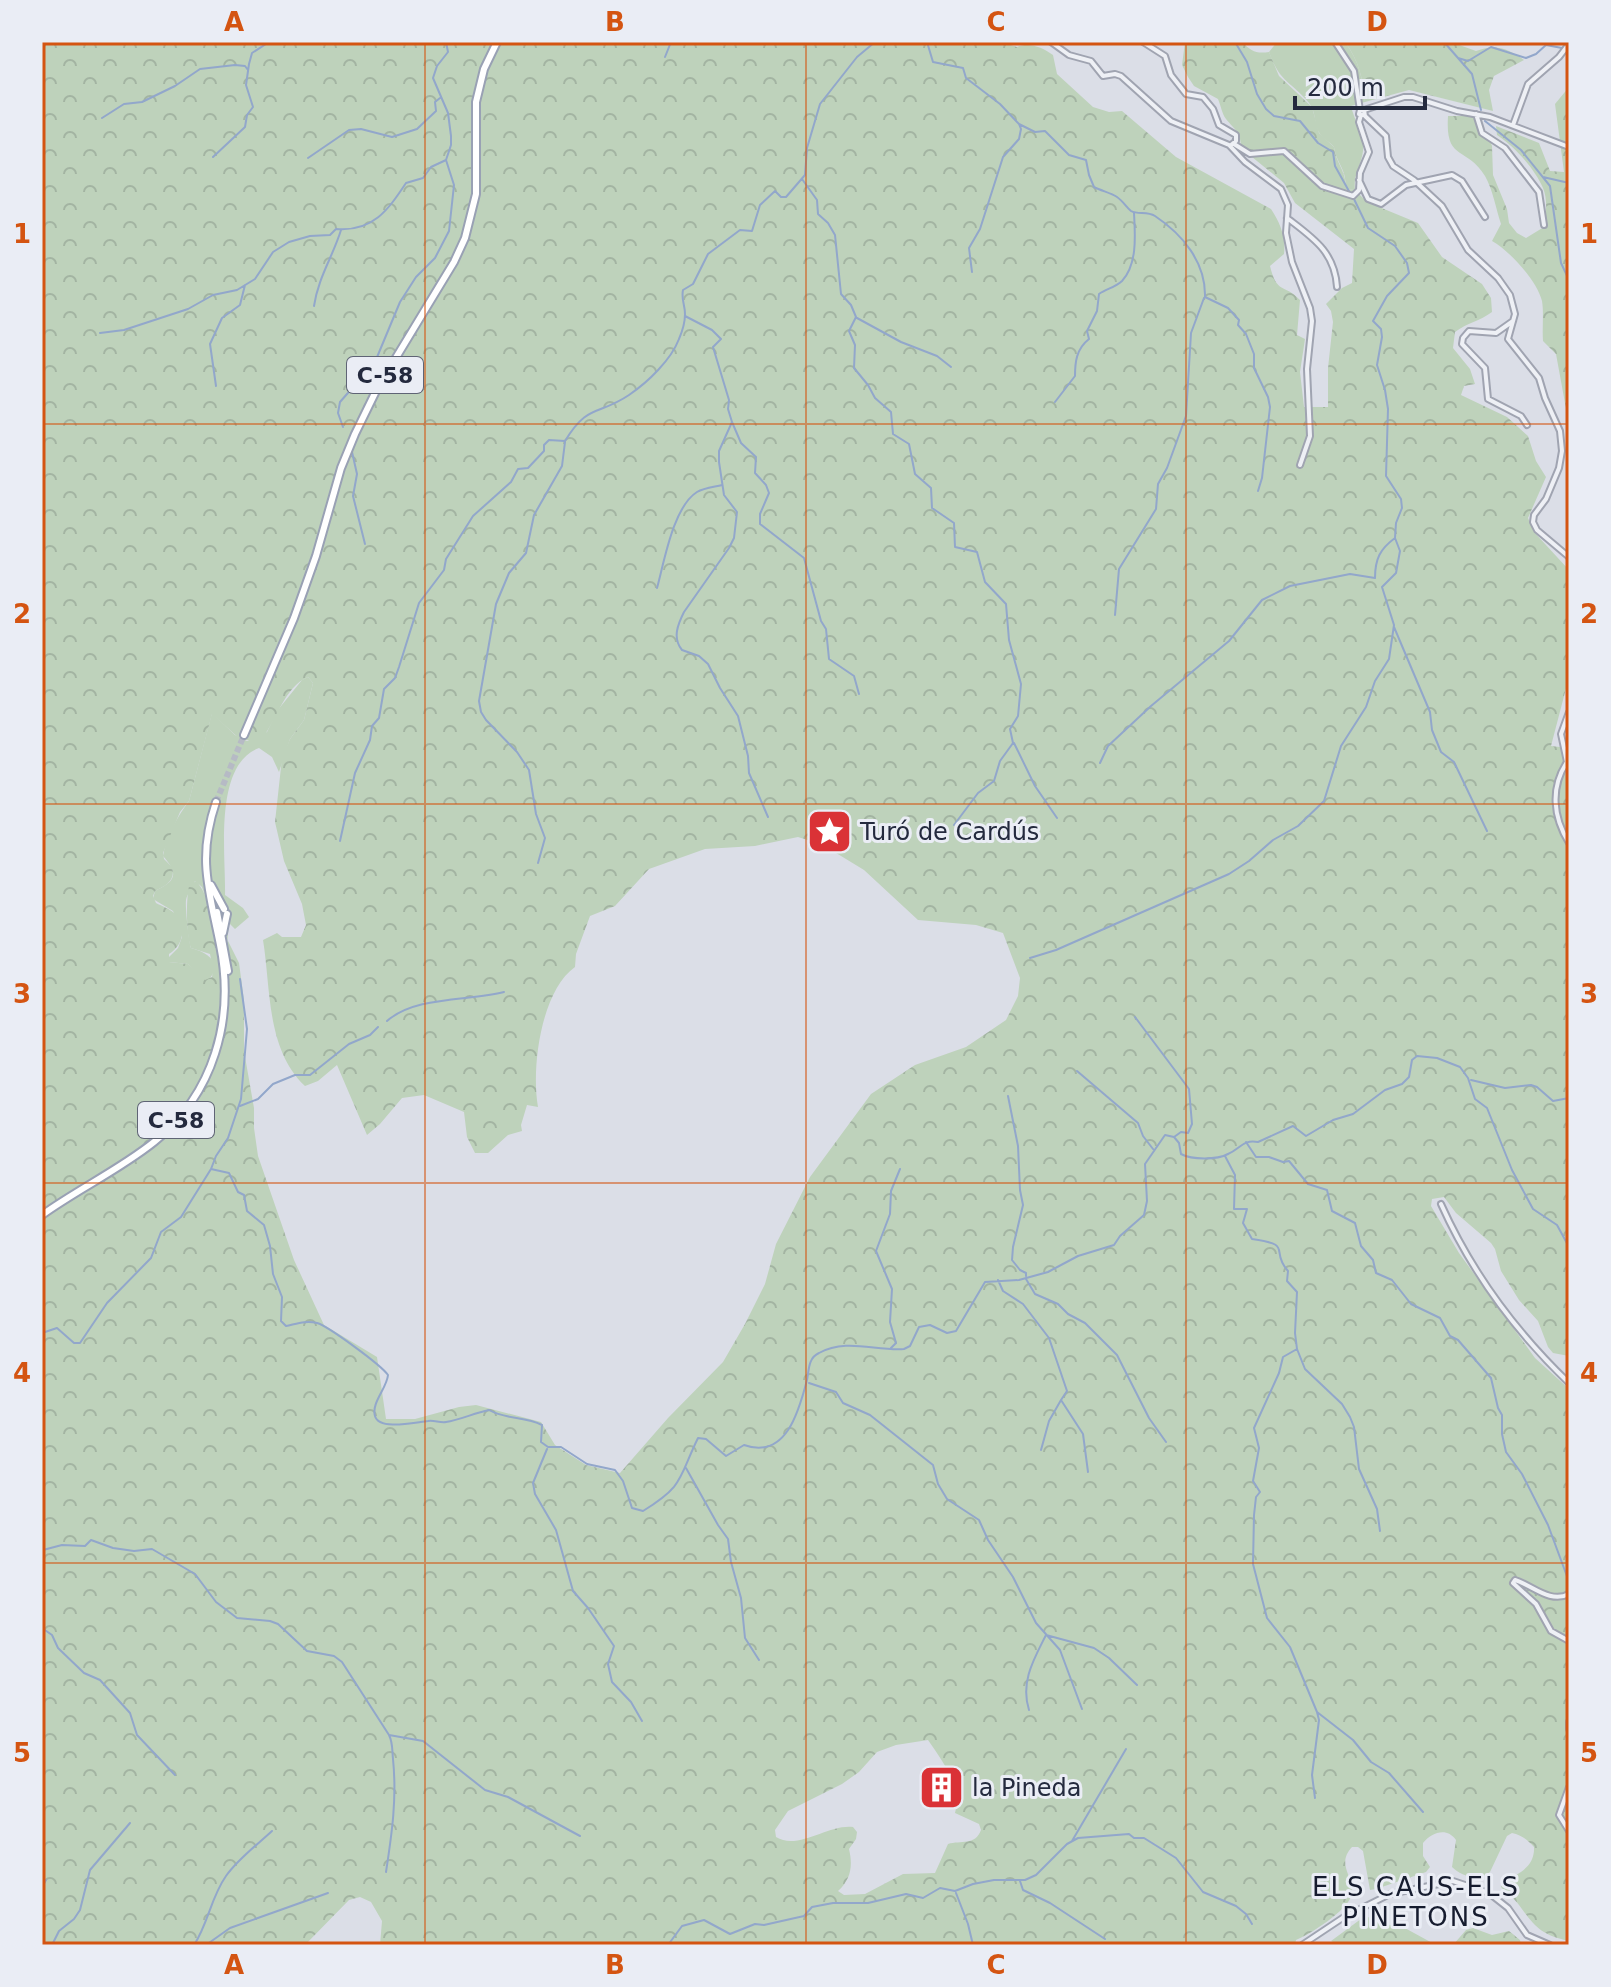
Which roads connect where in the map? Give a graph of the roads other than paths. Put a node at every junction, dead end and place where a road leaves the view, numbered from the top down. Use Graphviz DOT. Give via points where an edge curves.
graph roads {
  1 [pos="495,42"];
  2 [pos="1051,42"];
  3 [pos="1143,42"];
  4 [pos="1335,42"];
  5 [pos="1569,44"];
  6 [pos="1362,112"];
  7 [pos="1476,114"];
  8 [pos="1513,125"];
  9 [pos="1231,145"];
  10 [pos="1569,147"];
  11 [pos="1359,180"];
  12 [pos="1418,183"];
  13 [pos="1485,217"];
  14 [pos="1287,218"];
  15 [pos="1544,225"];
  16 [pos="1337,287"];
  17 [pos="1515,319"];
  18 [pos="1527,425"];
  19 [pos="1300,465"];
  20 [pos="1569,557"];
  21 [pos="1569,712"];
  22 [pos="244,735"];
  23 [pos="216,802"];
  24 [pos="211,818"];
  25 [pos="1569,843"];
  26 [pos="211,885"];
  27 [pos="212,908"];
  28 [pos="222,911"];
  29 [pos="221,950"];
  30 [pos="1441,1204"];
  31 [pos="42,1217"];
  32 [pos="1569,1383"];
  33 [pos="1569,1594"];
  34 [pos="1569,1641"];
  35 [pos="1569,1722"];
  36 [pos="1569,1729"];
  37 [pos="1569,1787"];
  38 [pos="1569,1831"];
  39 [pos="1302,1945"];
  40 [pos="1550,1945"];
  1 -- 22 [label="main road, C-58" via="481,67 472,102 472,193 462,237 351,432 308,570"];
  2 -- 9 [label="street" via="1069,55 1091,61 1103,76 1121,76 1176,124"];
  3 -- 9 [label="street" via="1165,56 1186,94 1209,102 1217,123 1236,135"];
  4 -- 6 [label="street" via="1354,71"];
  5 -- 8 [label="street" via="1528,84"];
  6 -- 7 [label="street" via="1409,97"];
  6 -- 11 [label="street" via="1359,122 1369,148"];
  6 -- 12 [label="street" via="1386,136 1393,166"];
  7 -- 8 [label="street"];
  7 -- 15 [label="street" via="1482,133 1505,148 1539,192"];
  8 -- 10 [label="street"];
  9 -- 11 [label="street" via="1250,154 1287,152 1322,186 1348,196 1357,193"];
  9 -- 14 [label="street" via="1281,189"];
  11 -- 12 [label="street" via="1367,197 1379,204 1402,187"];
  12 -- 13 [label="street" via="1455,176"];
  12 -- 17 [label="street" via="1442,206 1468,250 1502,283 1514,304"];
  14 -- 16 [label="street" via="1332,259"];
  14 -- 19 [label="street" via="1293,267 1312,321 1307,369 1310,436"];
  17 -- 18 [label="street" via="1496,333 1469,331 1462,344 1485,368 1488,399 1521,416"];
  17 -- 20 [label="street" via="1508,342 1539,378 1561,439 1557,473 1533,522"];
  21 -- 25 [label="street" via="1561,734 1567,762 1555,799"];
  23 -- 24 [label="main road, C-58"];
  24 -- 26 [label="main road, C-58"];
  24 -- 27 [label="main road, C-58" via="204,860"];
  26 -- 28 [label="main road, C-58"];
  26 -- 28 [label="main road"];
  27 -- 28 [label="main road"];
  27 -- 29 [label="main road, C-58"];
  28 -- 29 [label="main road"];
  28 -- 31 [label="main road, C-58" via="227,1019 213,1070 194,1103 156,1143"];
  29 -- 31 [label="main road, C-58" via="226,987 221,1035 191,1102 144,1150"];
  30 -- 32 [label="street" via="1480,1276 1532,1347"];
  33 -- 34 [label="street" via="1557,1597 1520,1581 1513,1583 1539,1608 1551,1631"];
  35 -- 36 [label="street"];
  37 -- 38 [label="street" via="1559,1815"];
  39 -- 40 [label="street" via="1390,1894 1451,1881 1489,1893 1508,1908 1527,1935"];
}
